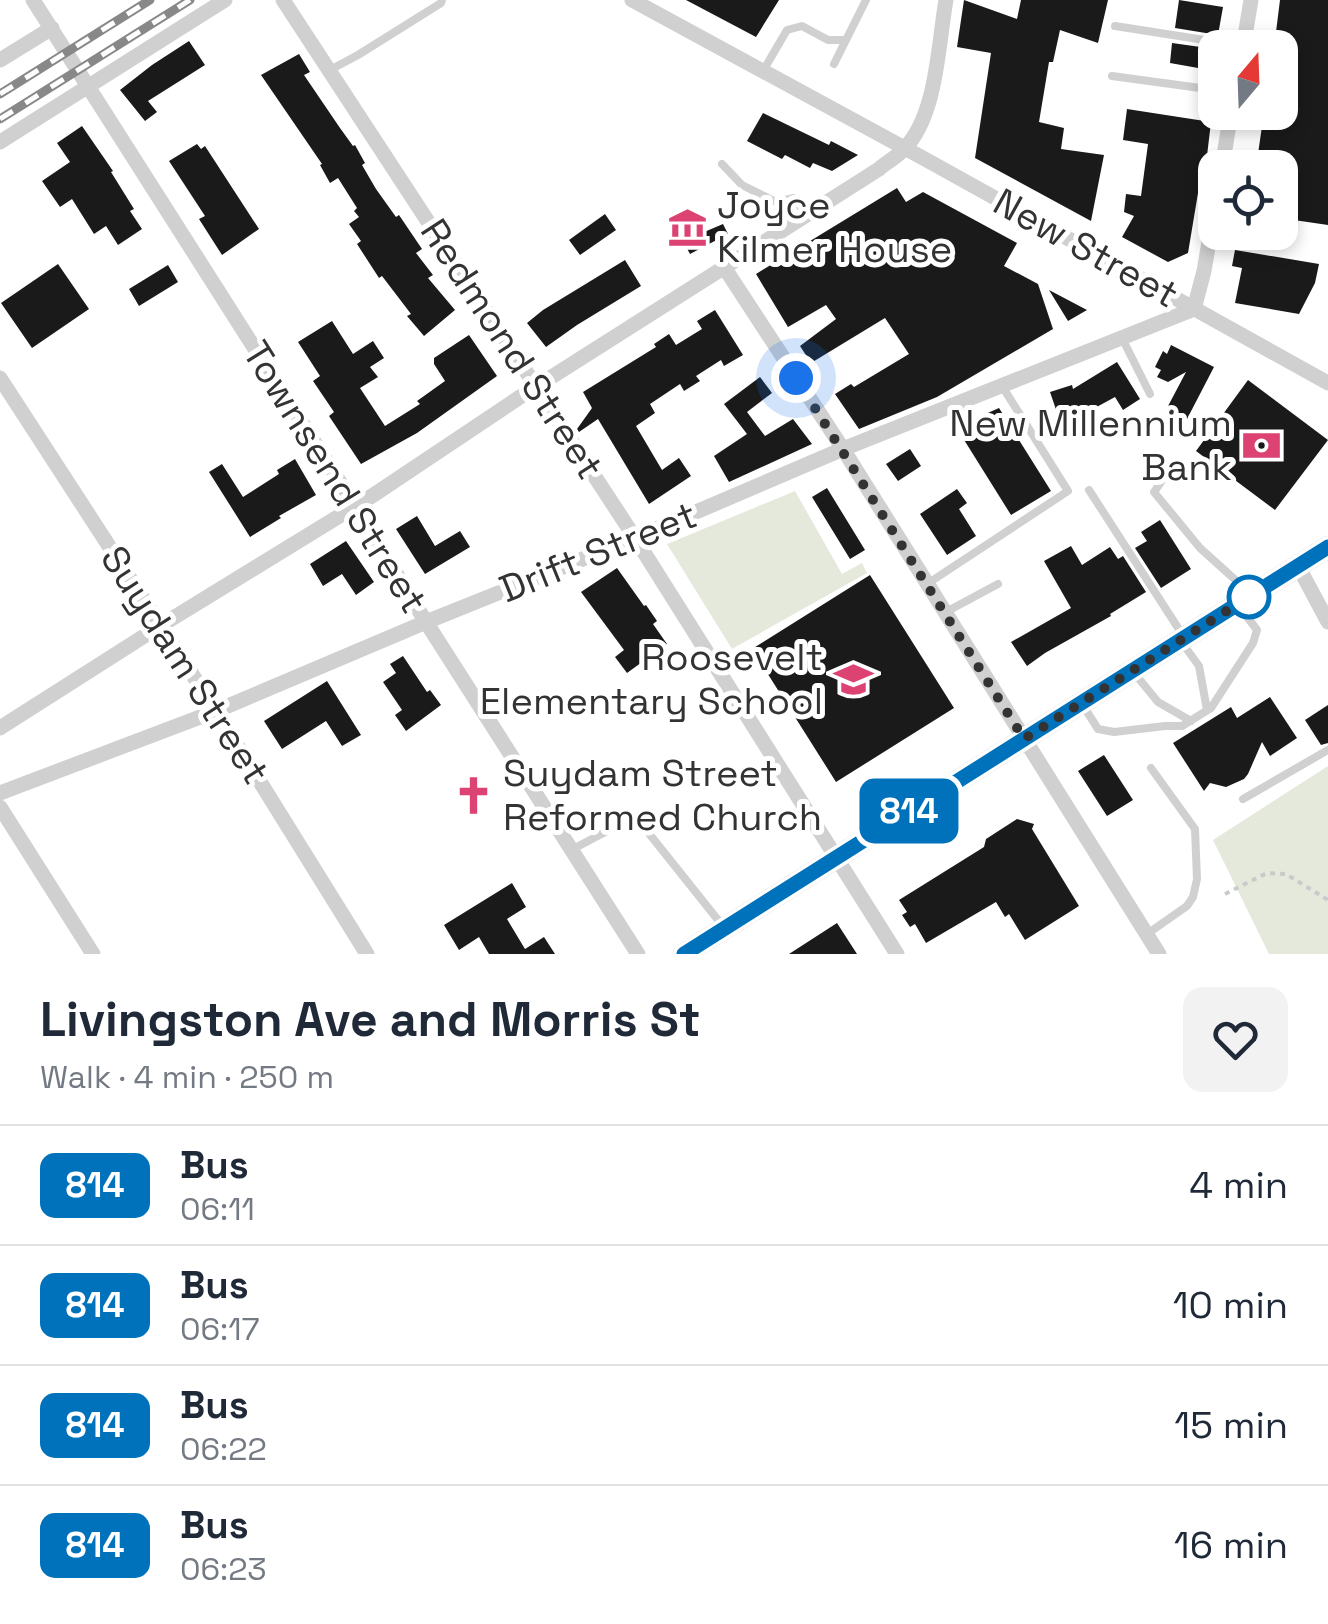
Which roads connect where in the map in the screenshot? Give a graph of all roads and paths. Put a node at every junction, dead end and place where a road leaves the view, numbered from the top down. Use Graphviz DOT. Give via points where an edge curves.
graph roads {
  1 [pos="34,0"];
  2 [pos="225,0"];
  3 [pos="283,0"];
  4 [pos="442,0"];
  5 [pos="632,0"];
  6 [pos="866,0"];
  7 [pos="946,0"];
  8 [pos="1250,0"];
  9 [pos="1115,26"];
  10 [pos="52,28"];
  11 [pos="1246,30"];
  12 [pos="846,40"];
  13 [pos="1198,40"];
  14 [pos="0,60"];
  15 [pos="834,64"];
  16 [pos="328,71"];
  17 [pos="763,71"];
  18 [pos="1112,76"];
  19 [pos="90,86"];
  20 [pos="1198,88"];
  21 [pos="0,142"];
  22 [pos="905,148"];
  23 [pos="722,164"];
  24 [pos="806,216"];
  25 [pos="1207,250"];
  26 [pos="724,266"];
  27 [pos="1194,308"];
  28 [pos="1122,338"];
  29 [pos="0,378"];
  30 [pos="1328,383"];
  31 [pos="537,386"];
  32 [pos="1002,386"];
  33 [pos="1150,394"];
  34 [pos="842,450"];
  35 [pos="1168,472"];
  36 [pos="1090,490"];
  37 [pos="355,506"];
  38 [pos="636,538"];
  39 [pos="1328,547"];
  40 [pos="1298,566"];
  41 [pos="927,584"];
  42 [pos="998,584"];
  43 [pos="1245,600"];
  44 [pos="944,612"];
  45 [pos="426,622"];
  46 [pos="1328,622"];
  47 [pos="160,626"];
  48 [pos="1182,639"];
  49 [pos="1133,670"];
  50 [pos="1081,703"];
  51 [pos="1207,710"];
  52 [pos="216,711"];
  53 [pos="1191,721"];
  54 [pos="0,728"];
  55 [pos="1024,739"];
  56 [pos="1328,750"];
  57 [pos="1151,768"];
  58 [pos="0,793"];
  59 [pos="1243,799"];
  60 [pos="0,807"];
  61 [pos="571,850"];
  62 [pos="836,858"];
  63 [pos="1224,894"];
  64 [pos="1328,900"];
  65 [pos="725,928"];
  66 [pos="1147,934"];
  67 [pos="94,954"];
  68 [pos="367,954"];
  69 [pos="638,954"];
  70 [pos="684,954"];
  71 [pos="897,954"];
  72 [pos="1159,954"];
  1 -- 10 [label="street, Townsend Street"];
  2 -- 19 [label="street"];
  3 -- 16 [label="street, Redmond Street"];
  4 -- 16 [label="lane"];
  5 -- 17 [label="street, New Street"];
  6 -- 12 [label="lane"];
  7 -- 22 [label="street" via="928,105"];
  8 -- 11 [label="street"];
  9 -- 13 [label="lane"];
  10 -- 14 [label="street"];
  10 -- 19 [label="street, Townsend Street"];
  12 -- 15 [label="lane"];
  12 -- 17 [label="lane" via="828,40 802,26 787,30"];
  16 -- 31 [label="street, Redmond Street"];
  17 -- 22 [label="street, New Street"];
  18 -- 20 [label="lane"];
  19 -- 21 [label="street"];
  19 -- 37 [label="street, Townsend Street"];
  22 -- 24 [label="street"];
  22 -- 27 [label="street, New Street"];
  23 -- 24 [label="lane" via="742,186 776,202 794,198"];
  24 -- 26 [label="street"];
  25 -- 27 [label="street"];
  26 -- 31 [label="street"];
  26 -- 34 [label="street"];
  27 -- 28 [label="street, Drift Street"];
  27 -- 30 [label="street, New Street"];
  28 -- 32 [label="street, Drift Street"];
  28 -- 33 [label="lane"];
  29 -- 47 [label="street, Suydam Street"];
  31 -- 37 [label="street"];
  31 -- 38 [label="street, Redmond Street"];
  32 -- 34 [label="street, Drift Street"];
  32 -- 41 [label="lane" via="1068,491"];
  34 -- 38 [label="street, Drift Street"];
  34 -- 41 [label="street"];
  35 -- 43 [label="lane" via="1154,492"];
  36 -- 48 [label="lane"];
  37 -- 45 [label="street, Townsend Street"];
  37 -- 47 [label="street"];
  38 -- 45 [label="street, Drift Street"];
  38 -- 62 [label="street, Redmond Street"];
  39 -- 40 [label="main road"];
  40 -- 43 [label="main road"];
  40 -- 46 [label="street"];
  41 -- 44 [label="street"];
  42 -- 44 [label="lane"];
  43 -- 48 [label="main road"];
  43 -- 51 [label="lane" via="1256,630 1253,643"];
  44 -- 55 [label="street"];
  45 -- 52 [label="street, Drift Street"];
  45 -- 61 [label="street, Townsend Street"];
  47 -- 52 [label="street, Suydam Street"];
  47 -- 54 [label="street"];
  48 -- 49 [label="main road"];
  48 -- 51 [label="lane" via="1199,666"];
  49 -- 50 [label="main road"];
  49 -- 53 [label="lane" via="1158,702"];
  50 -- 53 [label="lane" via="1098,728 1114,732"];
  50 -- 55 [label="main road"];
  51 -- 53 [label="lane"];
  52 -- 58 [label="street, Drift Street"];
  52 -- 68 [label="street, Suydam Street"];
  55 -- 62 [label="main road"];
  55 -- 66 [label="street"];
  56 -- 59 [label="lane"];
  57 -- 66 [label="lane" via="1196,829 1197,880 1187,906"];
  60 -- 67 [label="street"];
  61 -- 65 [label="lane" via="628,820 643,824"];
  61 -- 69 [label="street, Townsend Street"];
  62 -- 65 [label="main road"];
  62 -- 71 [label="street, Redmond Street"];
  63 -- 64 [label="path" via="1267,872 1286,874"];
  65 -- 70 [label="main road"];
  66 -- 72 [label="street"];
}
